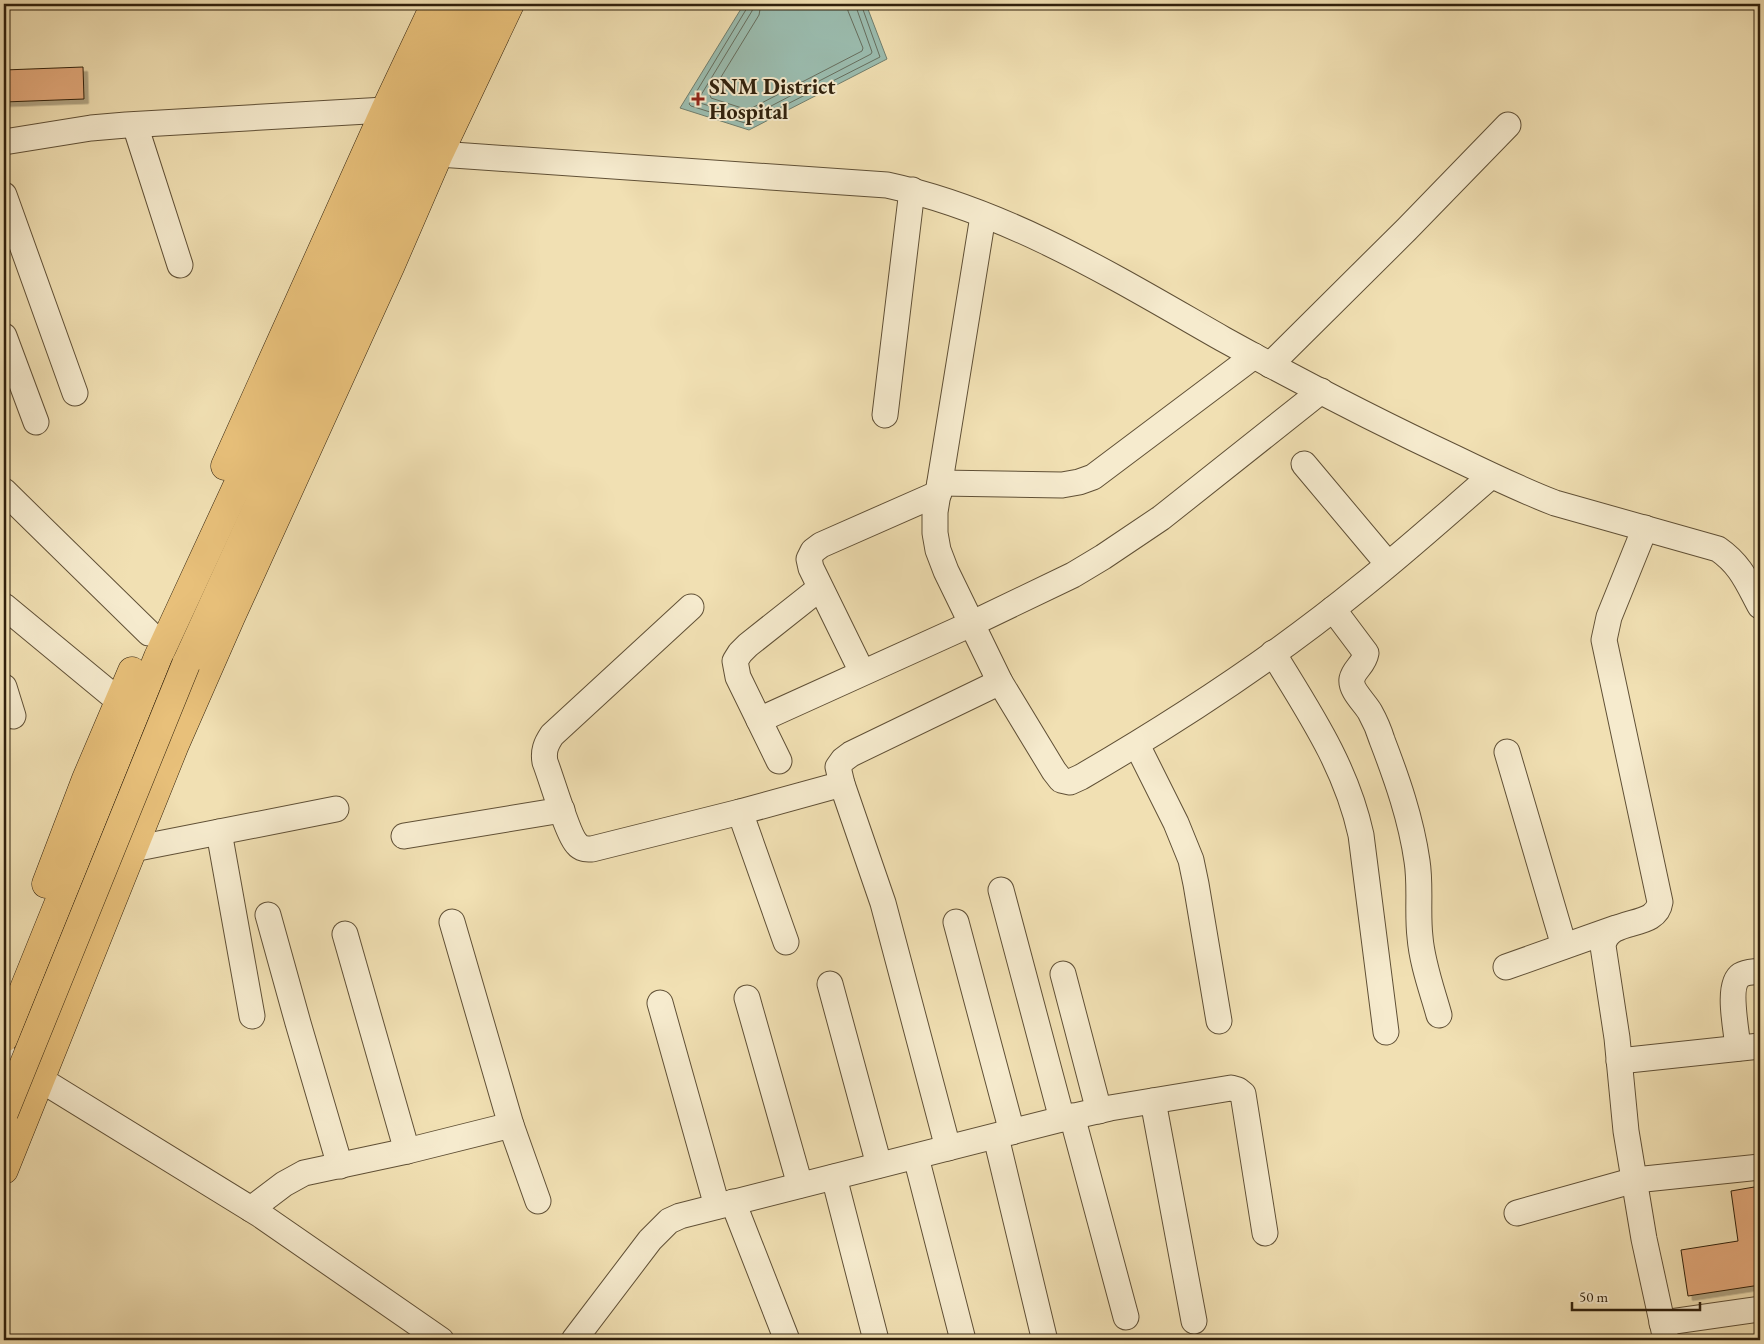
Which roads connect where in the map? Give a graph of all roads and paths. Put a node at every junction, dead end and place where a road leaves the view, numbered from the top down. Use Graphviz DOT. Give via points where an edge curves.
graph roads {
  1 [pos="435,4"];
  2 [pos="460,4"];
  3 [pos="488,4"];
  4 [pos="510,4"];
  5 [pos="385,110"];
  6 [pos="135,125"];
  7 [pos="1508,125"];
  8 [pos="4,142"];
  9 [pos="438,154"];
  10 [pos="912,190"];
  11 [pos="4,195"];
  12 [pos="984,216"];
  13 [pos="180,265"];
  14 [pos="4,336"];
  15 [pos="1262,361"];
  16 [pos="1321,391"];
  17 [pos="75,393"];
  18 [pos="885,415"];
  19 [pos="36,422"];
  20 [pos="1304,464"];
  21 [pos="1491,476"];
  22 [pos="939,488"];
  23 [pos="4,491"];
  24 [pos="1645,528"];
  25 [pos="1388,564"];
  26 [pos="820,588"];
  27 [pos="1760,606"];
  28 [pos="691,607"];
  29 [pos="1333,609"];
  30 [pos="7,612"];
  31 [pos="971,624"];
  32 [pos="154,645"];
  33 [pos="1273,653"];
  34 [pos="862,672"];
  35 [pos="1000,682"];
  36 [pos="4,687"];
  37 [pos="119,701"];
  38 [pos="13,716"];
  39 [pos="759,720"];
  40 [pos="1137,744"];
  41 [pos="1507,752"];
  42 [pos="779,761"];
  43 [pos="842,784"];
  44 [pos="336,809"];
  45 [pos="562,810"];
  46 [pos="740,812"];
  47 [pos="219,832"];
  48 [pos="404,836"];
  49 [pos="133,849"];
  50 [pos="1001,890"];
  51 [pos="268,915"];
  52 [pos="452,922"];
  53 [pos="956,922"];
  54 [pos="1616,928"];
  55 [pos="345,934"];
  56 [pos="786,942"];
  57 [pos="1564,946"];
  58 [pos="1506,967"];
  59 [pos="1760,971"];
  60 [pos="1063,974"];
  61 [pos="830,984"];
  62 [pos="4,995"];
  63 [pos="747,998"];
  64 [pos="660,1003"];
  65 [pos="1439,1015"];
  66 [pos="252,1016"];
  67 [pos="1219,1021"];
  68 [pos="1386,1032"];
  69 [pos="4,1038"];
  70 [pos="1749,1047"];
  71 [pos="4,1058"];
  72 [pos="1619,1061"];
  73 [pos="40,1080"];
  74 [pos="1153,1101"];
  75 [pos="1100,1111"];
  76 [pos="4,1113"];
  77 [pos="1067,1118"];
  78 [pos="511,1125"];
  79 [pos="1004,1135"];
  80 [pos="948,1148"];
  81 [pos="407,1151"];
  82 [pos="916,1157"];
  83 [pos="880,1165"];
  84 [pos="340,1166"];
  85 [pos="1760,1167"];
  86 [pos="4,1170"];
  87 [pos="834,1177"];
  88 [pos="1636,1180"];
  89 [pos="800,1185"];
  90 [pos="538,1201"];
  91 [pos="725,1204"];
  92 [pos="251,1209"];
  93 [pos="1517,1214"];
  94 [pos="1265,1233"];
  95 [pos="1760,1309"];
  96 [pos="1126,1317"];
  97 [pos="1194,1321"];
  98 [pos="1664,1332"];
  99 [pos="1044,1337"];
  100 [pos="441,1340"];
  101 [pos="574,1340"];
  102 [pos="787,1340"];
  103 [pos="876,1340"];
  104 [pos="963,1340"];
  1 -- 5 [label="main road"];
  2 -- 32 [label="main road"];
  3 -- 76 [label="main road, bridge" via="186,664"];
  4 -- 9 [label="main road"];
  5 -- 6 [label="street"];
  5 -- 32 [label="main road" via="297,307"];
  6 -- 8 [label="street" via="91,128"];
  6 -- 13 [label="street"];
  7 -- 15 [label="street" via="1407,229"];
  9 -- 10 [label="street" via="871,183"];
  9 -- 49 [label="main road" via="231,617"];
  10 -- 12 [label="street"];
  10 -- 18 [label="street"];
  11 -- 17 [label="street"];
  12 -- 15 [label="street" via="1080,258"];
  12 -- 22 [label="street"];
  14 -- 19 [label="street"];
  15 -- 16 [label="street"];
  15 -- 22 [label="street" via="1093,477 1062,485"];
  16 -- 21 [label="street"];
  16 -- 31 [label="street" via="1123,544 1073,575"];
  20 -- 25 [label="street"];
  21 -- 24 [label="street" via="1555,503"];
  21 -- 25 [label="street"];
  22 -- 26 [label="street" via="813,551 809,559"];
  22 -- 31 [label="street" via="935,533 938,550"];
  23 -- 32 [label="street"];
  24 -- 27 [label="street" via="1718,549 1732,559"];
  24 -- 54 [label="street" via="1609,617 1604,640 1660,908 1655,915"];
  25 -- 29 [label="street"];
  26 -- 34 [label="street"];
  26 -- 39 [label="street" via="748,645 735,661 738,677"];
  28 -- 45 [label="street" via="546,745 544,754"];
  29 -- 33 [label="street"];
  29 -- 65 [label="street" via="1366,653 1351,681 1378,727 1408,814 1420,888 1421,951"];
  30 -- 37 [label="street"];
  31 -- 34 [label="street"];
  31 -- 35 [label="street"];
  32 -- 37 [label="main road"];
  32 -- 69 [label="main road"];
  33 -- 40 [label="street" via="1217,694"];
  33 -- 68 [label="street" via="1324,736 1356,813"];
  34 -- 39 [label="street"];
  35 -- 40 [label="street" via="1061,780 1075,780"];
  35 -- 43 [label="street" via="851,754 842,760 838,768"];
  36 -- 38 [label="street"];
  37 -- 62 [label="main road"];
  39 -- 42 [label="street"];
  40 -- 67 [label="street" via="1191,860"];
  41 -- 57 [label="street"];
  43 -- 46 [label="street"];
  43 -- 80 [label="street" via="883,903"];
  44 -- 47 [label="street"];
  45 -- 46 [label="street" via="573,840 584,849"];
  45 -- 48 [label="street"];
  46 -- 56 [label="street"];
  47 -- 49 [label="street"];
  47 -- 66 [label="street"];
  49 -- 73 [label="main road"];
  50 -- 77 [label="street"];
  51 -- 84 [label="street"];
  52 -- 78 [label="street"];
  53 -- 79 [label="street"];
  54 -- 57 [label="street"];
  54 -- 72 [label="street" via="1604,940 1603,946"];
  55 -- 81 [label="street"];
  57 -- 58 [label="street"];
  59 -- 70 [label="street" via="1741,976 1732,992"];
  60 -- 75 [label="street"];
  61 -- 83 [label="street"];
  63 -- 89 [label="street"];
  64 -- 91 [label="street"];
  70 -- 72 [label="street"];
  71 -- 73 [label="street"];
  72 -- 88 [label="street" via="1626,1131"];
  73 -- 86 [label="main road"];
  73 -- 92 [label="street"];
  74 -- 75 [label="street"];
  74 -- 94 [label="street" via="1231,1088 1243,1094"];
  74 -- 97 [label="street"];
  75 -- 77 [label="street"];
  77 -- 79 [label="street"];
  77 -- 96 [label="street"];
  78 -- 81 [label="street"];
  78 -- 90 [label="street"];
  79 -- 80 [label="street"];
  79 -- 99 [label="street"];
  80 -- 82 [label="street"];
  81 -- 84 [label="street"];
  82 -- 83 [label="street"];
  82 -- 104 [label="street"];
  83 -- 87 [label="street"];
  84 -- 92 [label="street" via="293,1178"];
  85 -- 88 [label="street"];
  87 -- 89 [label="street"];
  87 -- 103 [label="street"];
  88 -- 93 [label="street"];
  88 -- 98 [label="street" via="1644,1239"];
  89 -- 91 [label="street"];
  91 -- 101 [label="street" via="680,1216 659,1229"];
  91 -- 102 [label="street"];
  92 -- 100 [label="street"];
  95 -- 98 [label="street"];
}
